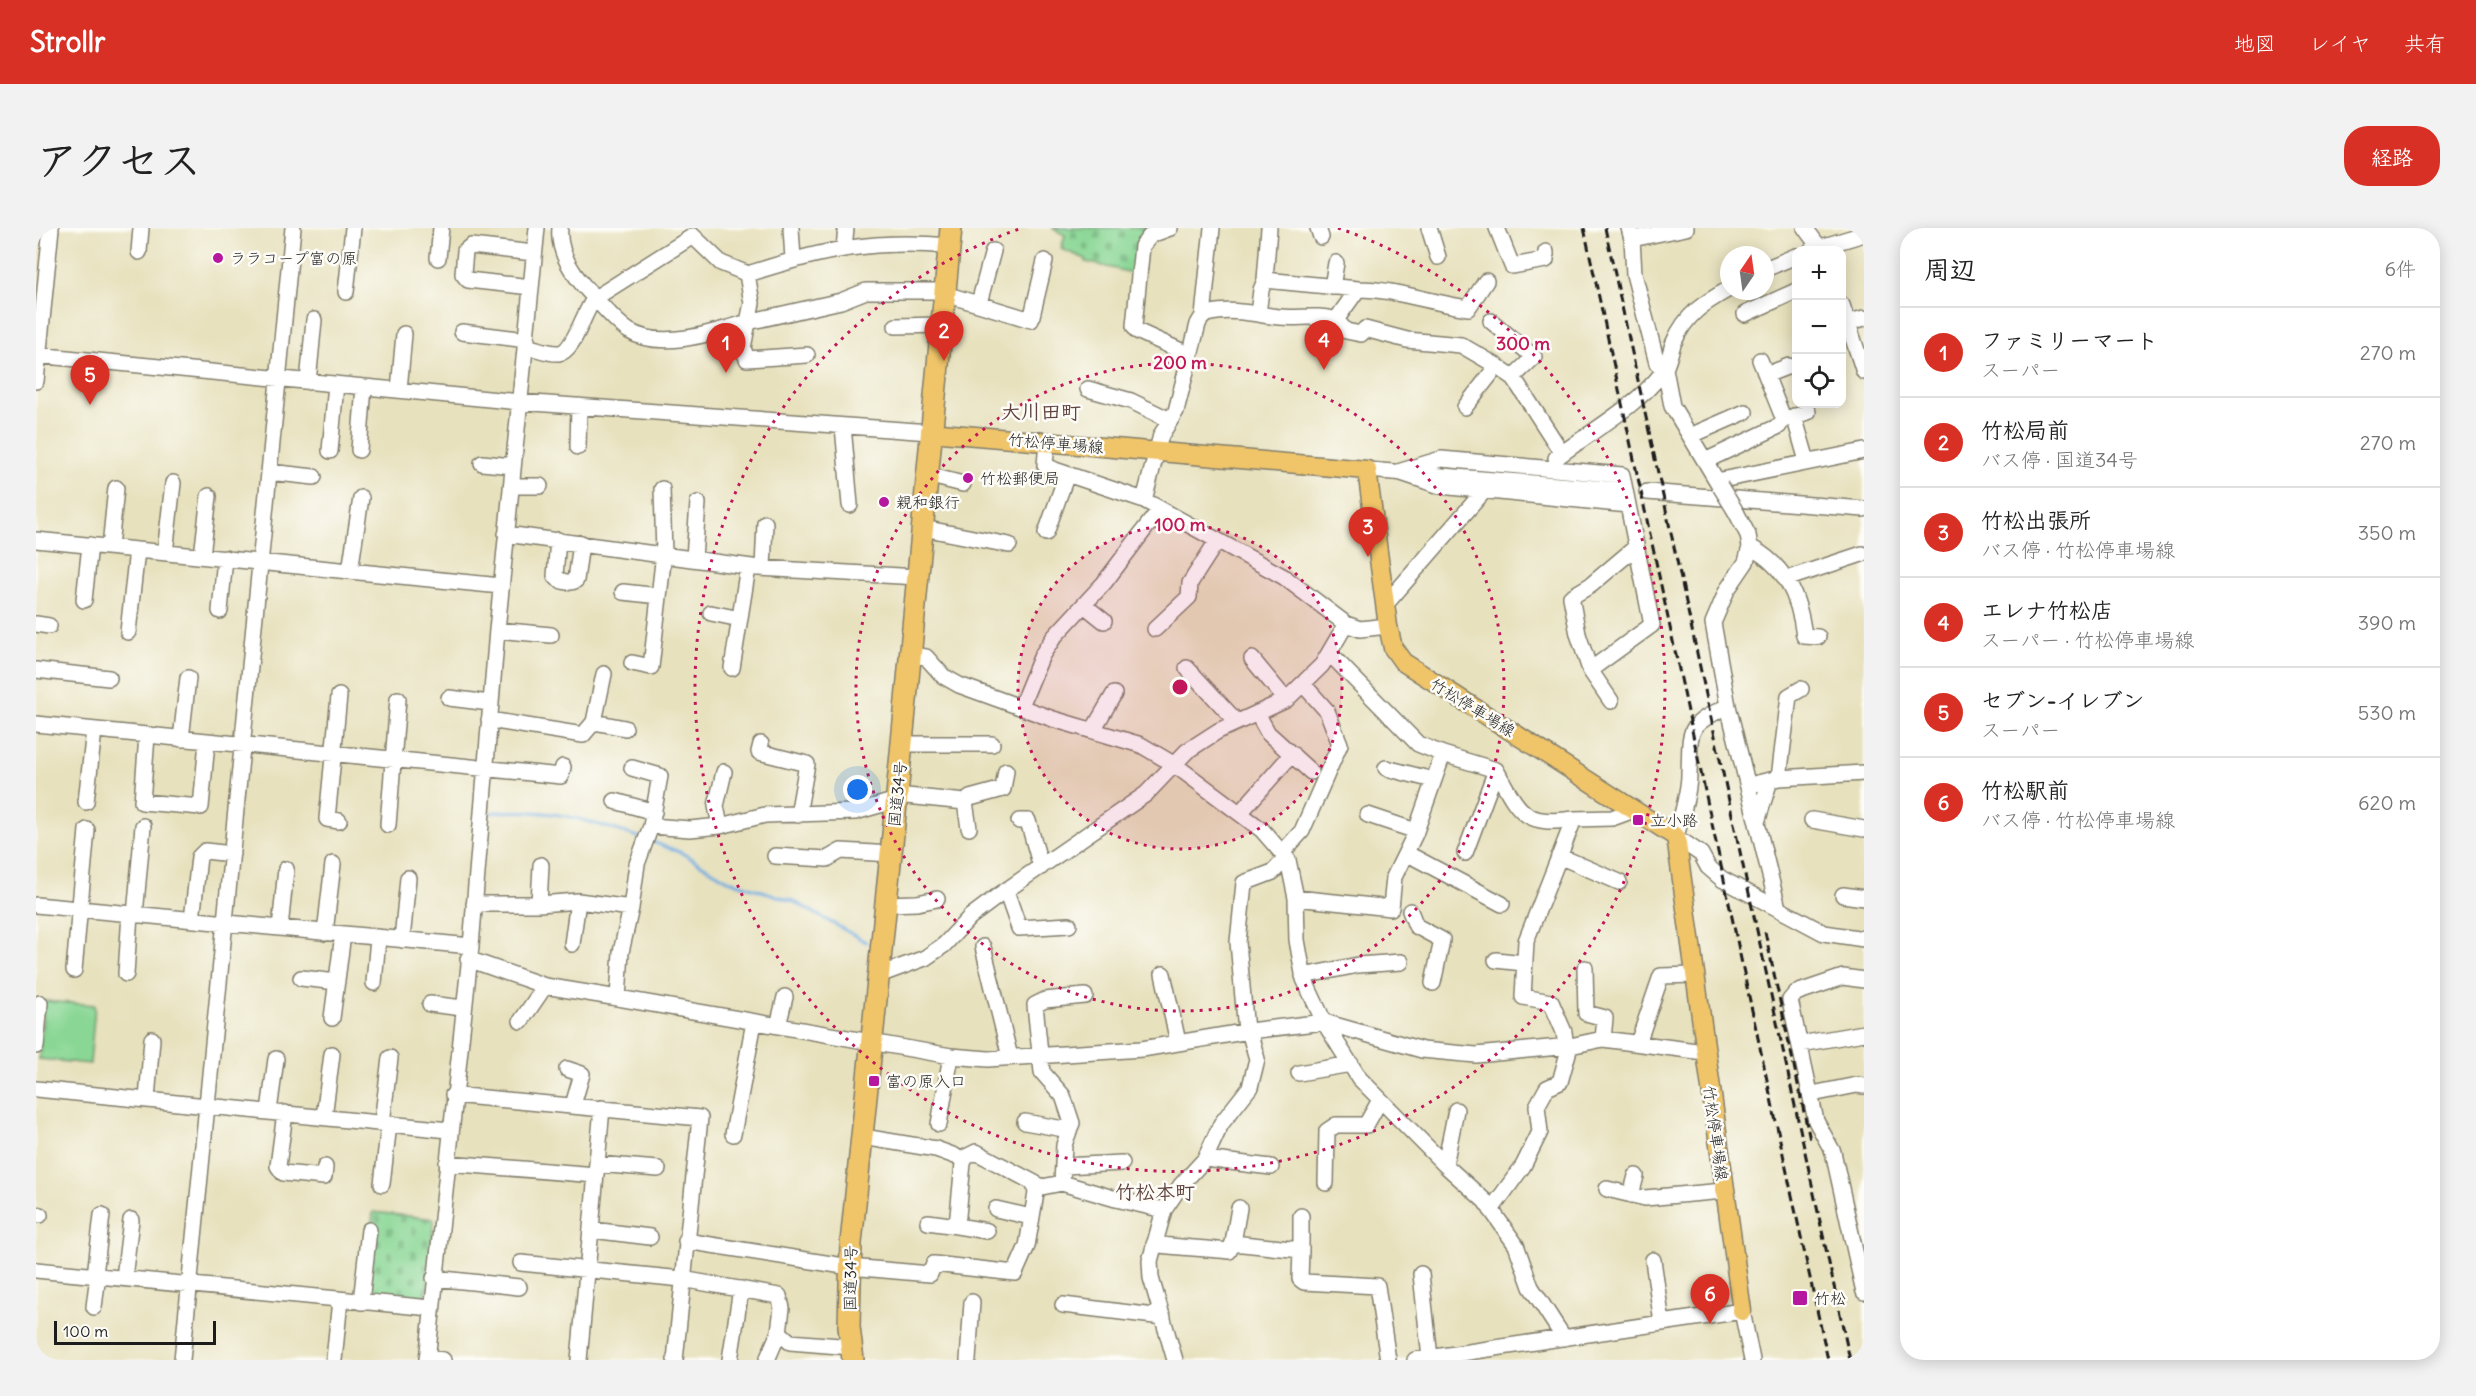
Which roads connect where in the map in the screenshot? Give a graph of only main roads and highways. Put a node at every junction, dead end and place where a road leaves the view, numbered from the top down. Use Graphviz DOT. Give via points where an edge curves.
graph roads {
  1 [pos="950,237"];
  2 [pos="930,432"];
  3 [pos="1742,1311"];
  4 [pos="852,1353"];
  1 -- 2 [label="highway, 国道34号"];
  2 -- 3 [label="main road, 竹松停車場線" via="1367,470 1384,605 1393,648 1403,662 1676,837"];
  2 -- 4 [label="highway, 国道34号" via="850,1267"];
}
